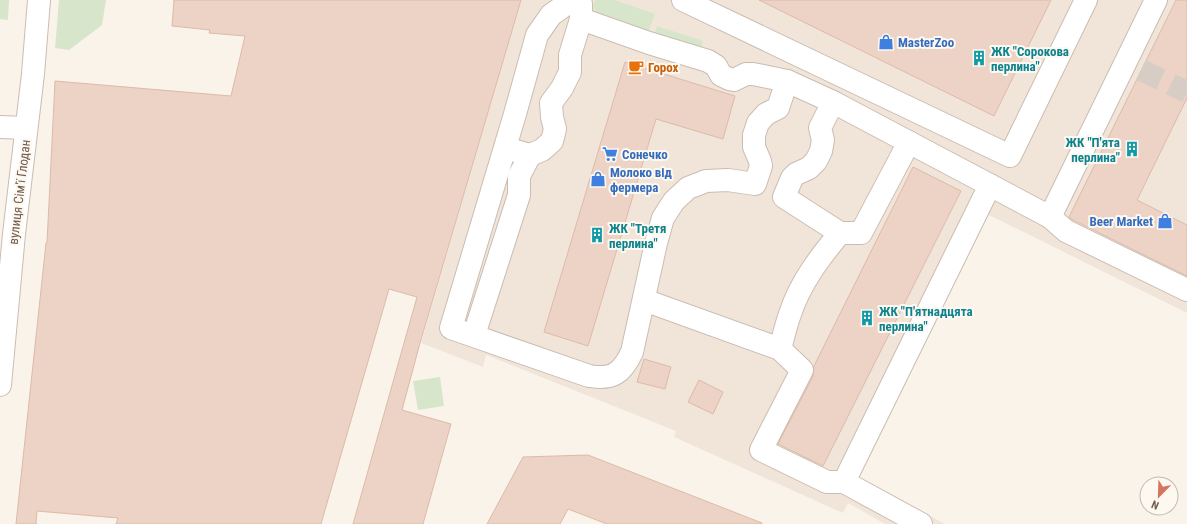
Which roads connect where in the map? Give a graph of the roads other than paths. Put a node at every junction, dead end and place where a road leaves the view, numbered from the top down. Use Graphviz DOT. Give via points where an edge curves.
graph roads {
  1 [pos="39,0"];
  2 [pos="683,0"];
  3 [pos="1086,0"];
  4 [pos="1156,0"];
  5 [pos="578,6"];
  6 [pos="788,81"];
  7 [pos="833,102"];
  8 [pos="0,127"];
  9 [pos="26,128"];
  10 [pos="909,142"];
  11 [pos="505,148"];
  12 [pos="530,155"];
  13 [pos="755,184"];
  14 [pos="990,185"];
  15 [pos="784,197"];
  16 [pos="1050,217"];
  17 [pos="840,234"];
  18 [pos="1187,290"];
  19 [pos="644,300"];
  20 [pos="474,336"];
  21 [pos="780,349"];
  22 [pos="0,385"];
  23 [pos="844,482"];
  24 [pos="921,524"];
  1 -- 9 [label="street, вулиця Сім'ї Глодан"];
  2 -- 3 [label="street" via="1010,156"];
  4 -- 16 [label="street" via="1133,66"];
  5 -- 6 [label="street" via="649,43 708,60 716,66 721,75 729,79 753,74"];
  5 -- 11 [label="street" via="552,14 537,35"];
  5 -- 12 [label="street" via="570,55 570,72 551,103 555,129 552,140 542,150"];
  6 -- 7 [label="street"];
  6 -- 13 [label="street" via="778,108 766,114 754,135 754,147 761,166"];
  7 -- 10 [label="street"];
  7 -- 15 [label="street" via="820,128 823,140 816,161 792,178"];
  8 -- 9 [label="street"];
  9 -- 22 [label="street, вулиця Сім'ї Глодан"];
  10 -- 14 [label="street"];
  10 -- 17 [label="street" via="862,233"];
  11 -- 12 [label="street"];
  11 -- 20 [label="street" via="451,328"];
  12 -- 20 [label="street" via="519,176 519,195"];
  13 -- 15 [label="street"];
  13 -- 19 [label="street" via="728,180 706,181 688,188 674,201 661,224"];
  14 -- 16 [label="street"];
  14 -- 23 [label="street"];
  15 -- 17 [label="street"];
  16 -- 18 [label="street" via="1066,231"];
  17 -- 21 [label="street" via="821,256 805,281 790,312"];
  19 -- 20 [label="street" via="632,352 626,366 602,378 589,376"];
  19 -- 21 [label="street"];
  21 -- 23 [label="street" via="802,370 761,450 827,482"];
  23 -- 24 [label="street"];
}
